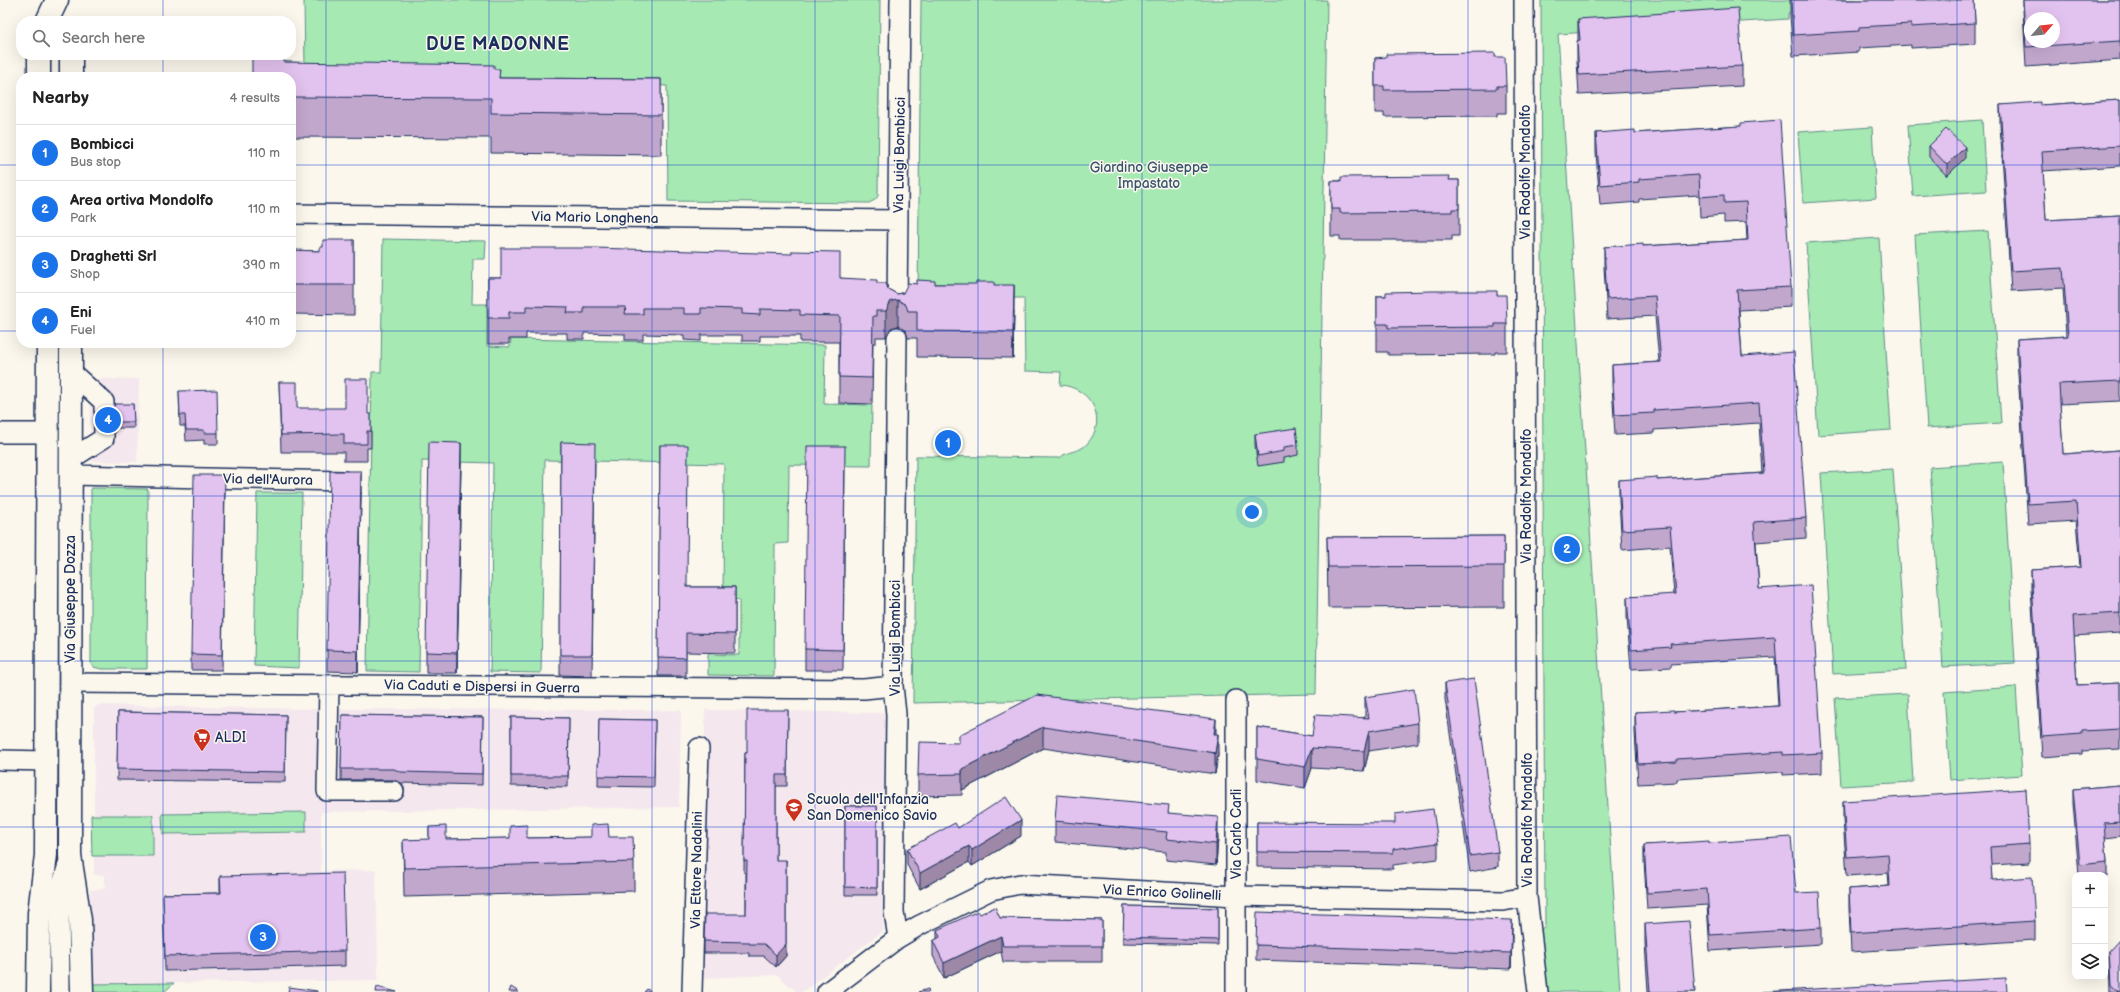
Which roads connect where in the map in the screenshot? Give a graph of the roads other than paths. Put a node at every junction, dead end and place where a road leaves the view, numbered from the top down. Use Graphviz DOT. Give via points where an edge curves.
graph roads {
  1 [pos="57,0"];
  2 [pos="900,0"];
  3 [pos="1524,0"];
  4 [pos="49,16"];
  5 [pos="63,16"];
  6 [pos="39,60"];
  7 [pos="71,60"];
  8 [pos="39,72"];
  9 [pos="71,72"];
  10 [pos="296,214"];
  11 [pos="898,220"];
  12 [pos="897,310"];
  13 [pos="897,338"];
  14 [pos="48,348"];
  15 [pos="71,348"];
  16 [pos="71,372"];
  17 [pos="48,432"];
  18 [pos="0,434"];
  19 [pos="71,467"];
  20 [pos="344,481"];
  21 [pos="70,683"];
  22 [pos="329,685"];
  23 [pos="893,686"];
  24 [pos="1236,700"];
  25 [pos="699,748"];
  26 [pos="0,760"];
  27 [pos="47,761"];
  28 [pos="394,791"];
  29 [pos="46,855"];
  30 [pos="70,856"];
  31 [pos="59,896"];
  32 [pos="1236,896"];
  33 [pos="1527,897"];
  34 [pos="898,938"];
  35 [pos="693,986"];
  36 [pos="38,992"];
  37 [pos="60,992"];
  38 [pos="82,992"];
  39 [pos="828,992"];
  40 [pos="1236,992"];
  41 [pos="1538,992"];
  1 -- 4 [label="main road"];
  1 -- 5 [label="main road"];
  2 -- 11 [label="street, Via Luigi Bombicci"];
  3 -- 33 [label="street, Via Rodolfo Mondolfo"];
  6 -- 8 [label="main road"];
  7 -- 9 [label="main road"];
  10 -- 11 [label="street, Via Mario Longhena"];
  11 -- 12 [label="street, Via Luigi Bombicci"];
  13 -- 23 [label="street, Via Luigi Bombicci"];
  14 -- 17 [label="main road, Via Giuseppe Dozza"];
  15 -- 16 [label="main road, Via Giuseppe Dozza"];
  16 -- 19 [label="main road, Via Giuseppe Dozza"];
  16 -- 19 [label="street" via="104,402 104,438"];
  17 -- 18 [label="street"];
  17 -- 27 [label="main road, Via Giuseppe Dozza"];
  19 -- 20 [label="street, Via dell'Aurora"];
  19 -- 21 [label="main road, Via Giuseppe Dozza"];
  21 -- 22 [label="street, Via Caduti e Dispersi in Guerra"];
  21 -- 30 [label="main road, Via Giuseppe Dozza"];
  22 -- 23 [label="street, Via Caduti e Dispersi in Guerra" via="856,689"];
  22 -- 28 [label="street" via="327,791"];
  23 -- 34 [label="street, Via Luigi Bombicci" via="896,714 894,912"];
  24 -- 32 [label="street, Via Carlo Carli"];
  25 -- 35 [label="street, Via Ettore Nadalini"];
  26 -- 27 [label="street"];
  27 -- 29 [label="main road, Via Giuseppe Dozza"];
  29 -- 31 [label="street, Via Giuseppe Dozza"];
  29 -- 36 [label="main road, Via Giuseppe Dozza" via="39,913"];
  30 -- 31 [label="street, Via Giuseppe Dozza"];
  30 -- 38 [label="main road, Via Giuseppe Dozza" via="80,920"];
  31 -- 37 [label="street, Via Giuseppe Dozza"];
  32 -- 33 [label="street, Via Enrico Golinelli" via="1504,901"];
  32 -- 34 [label="street, Via Enrico Golinelli" via="1007,885 940,914"];
  32 -- 40 [label="street, Via Carlo Carli"];
  33 -- 41 [label="street, Via Rodolfo Mondolfo"];
  34 -- 39 [label="street, Via Enrico Golinelli"];
}
